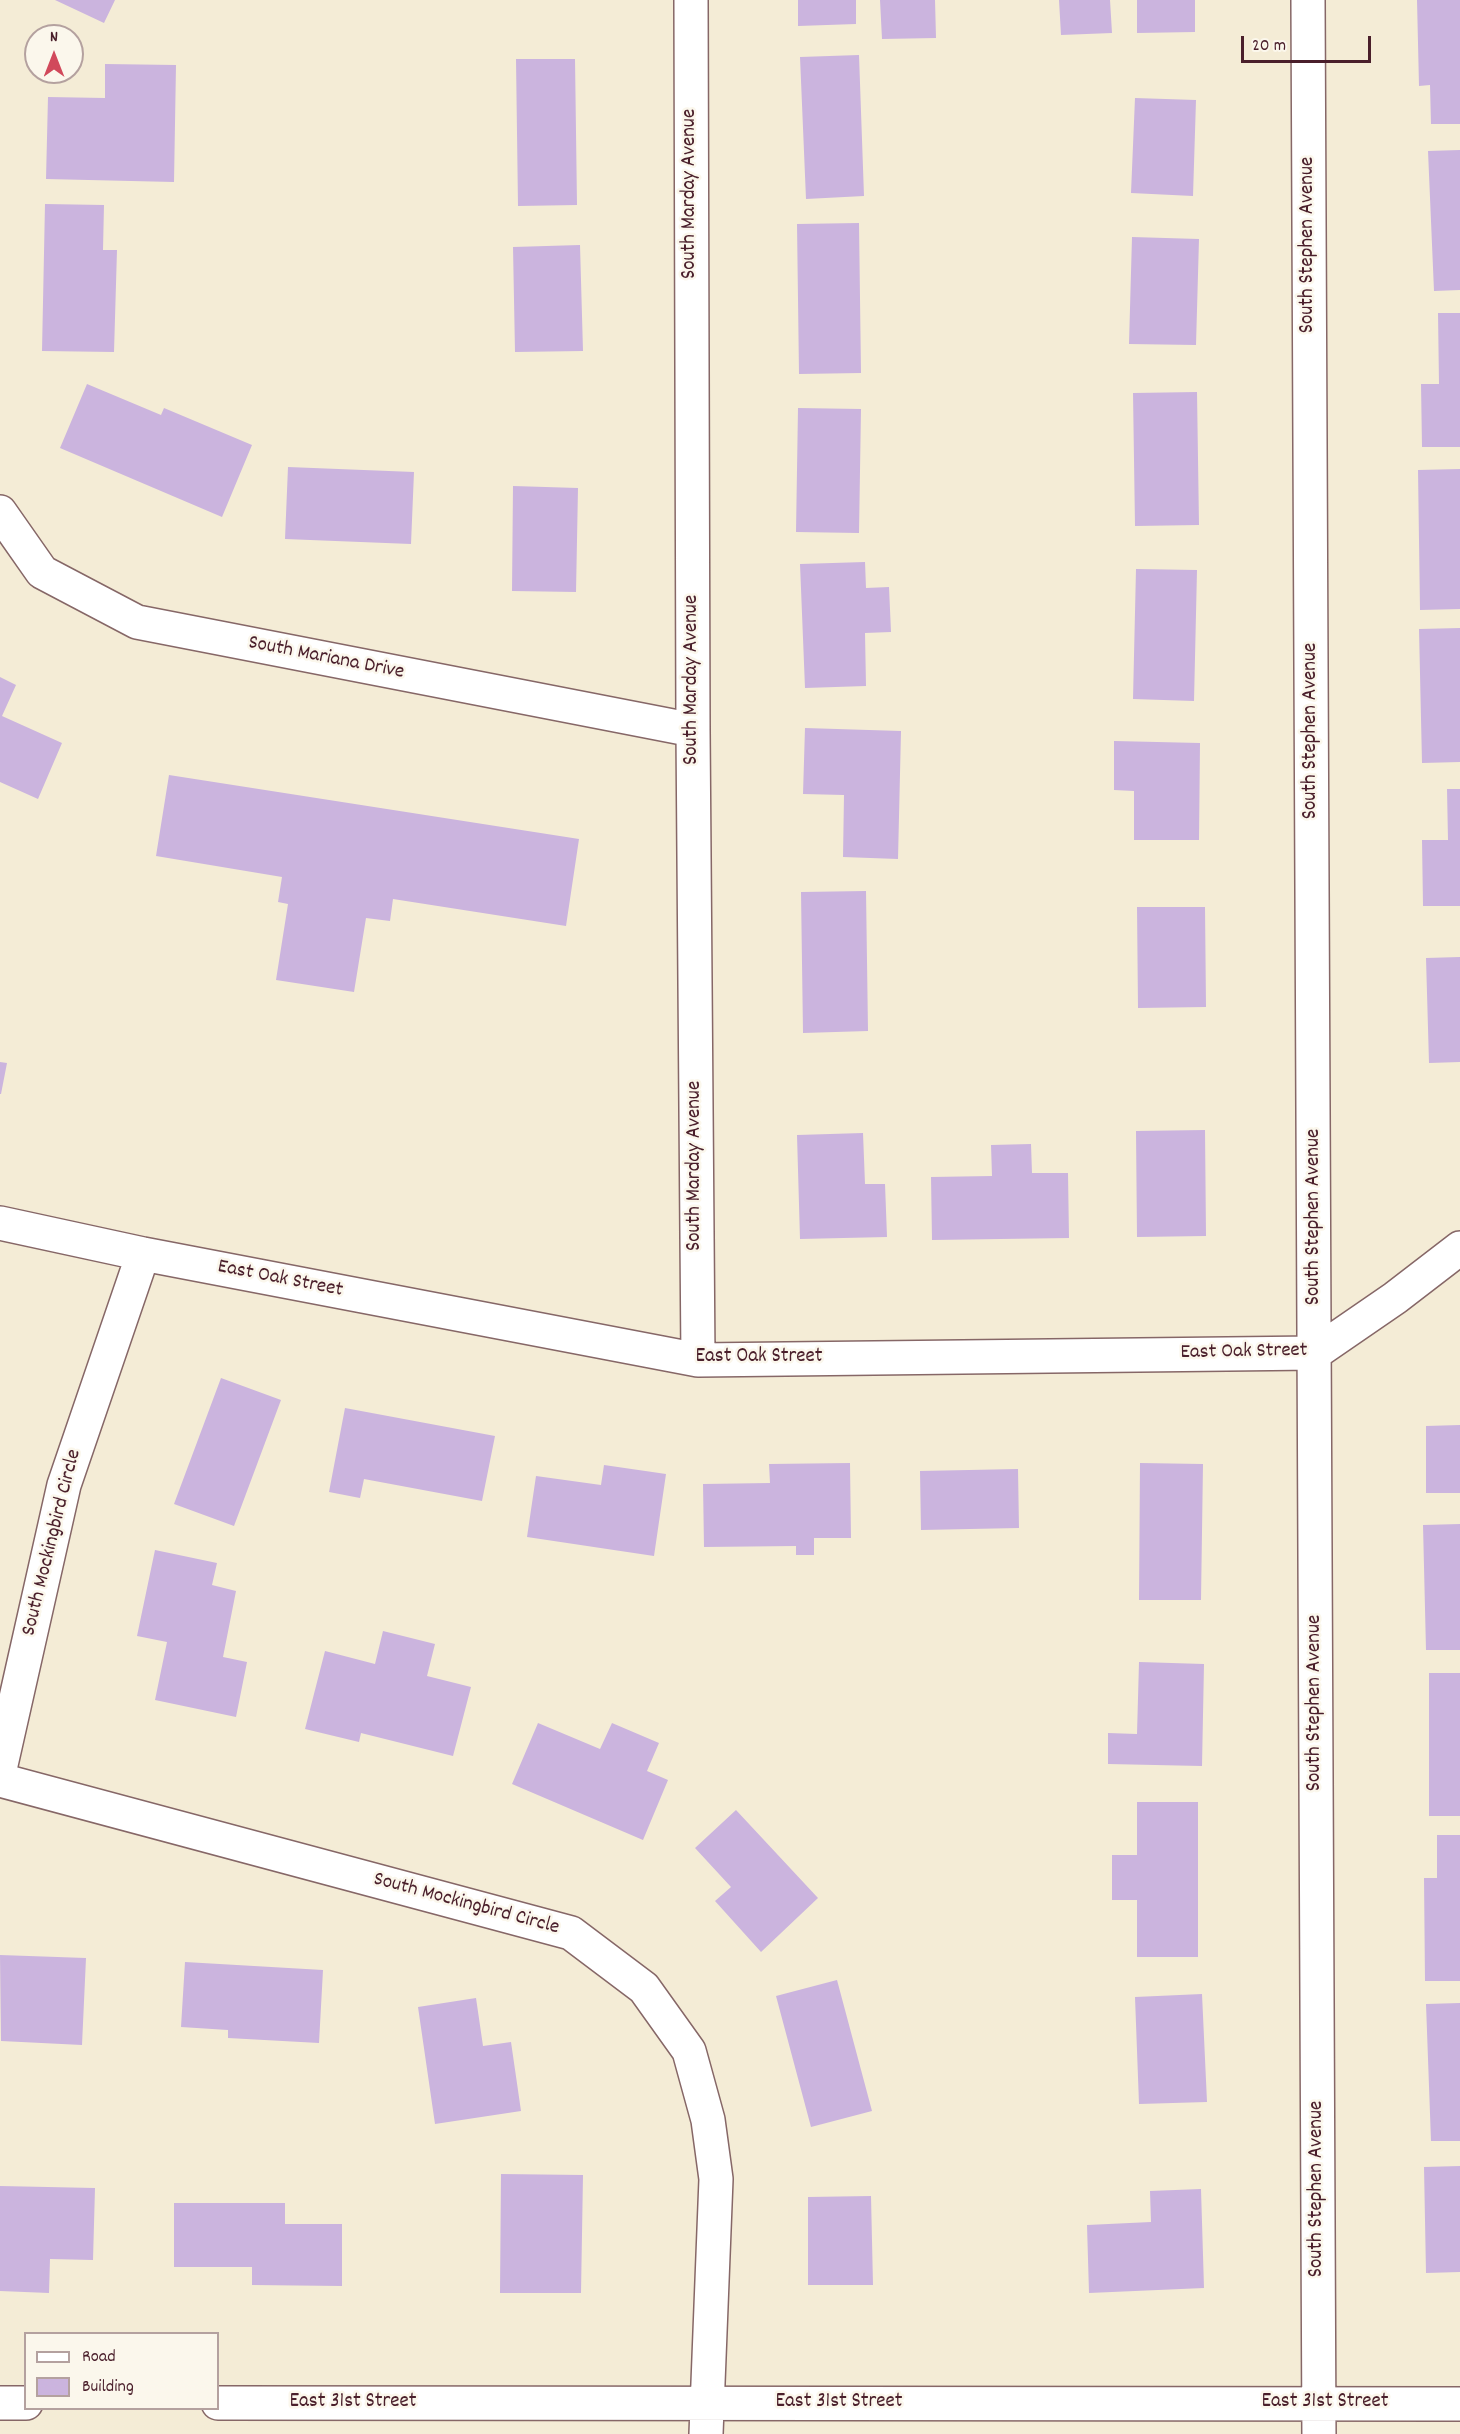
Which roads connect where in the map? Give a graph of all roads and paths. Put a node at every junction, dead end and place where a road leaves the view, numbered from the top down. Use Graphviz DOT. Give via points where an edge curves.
graph roads {
  1 [pos="691,0"];
  2 [pos="1308,0"];
  3 [pos="0,512"];
  4 [pos="693,730"];
  5 [pos="0,1223"];
  6 [pos="1460,1248"];
  7 [pos="143,1254"];
  8 [pos="1315,1353"];
  9 [pos="698,1360"];
  10 [pos="0,1769"];
  11 [pos="0,1779"];
  12 [pos="0,2403"];
  13 [pos="24,2403"];
  14 [pos="219,2403"];
  15 [pos="1460,2404"];
  16 [pos="706,2418"];
  17 [pos="1319,2418"];
  1 -- 4 [label="street, South Marday Avenue"];
  2 -- 8 [label="street, South Stephen Avenue"];
  3 -- 4 [label="street, South Mariana Drive" via="42,572 137,622"];
  4 -- 9 [label="street, South Marday Avenue"];
  5 -- 7 [label="street, East Oak Street"];
  6 -- 8 [label="street, East Oak Street"];
  7 -- 9 [label="street, East Oak Street"];
  7 -- 10 [label="street, South Mockingbird Circle" via="63,1485"];
  8 -- 9 [label="street, East Oak Street"];
  8 -- 17 [label="street, South Stephen Avenue"];
  11 -- 16 [label="street, South Mockingbird Circle" via="571,1933 644,1988 689,2051 708,2120 716,2179"];
  12 -- 13 [label="street"];
  14 -- 16 [label="street, East 31st Street"];
  15 -- 17 [label="street, East 31st Street"];
  16 -- 17 [label="street, East 31st Street"];
}
